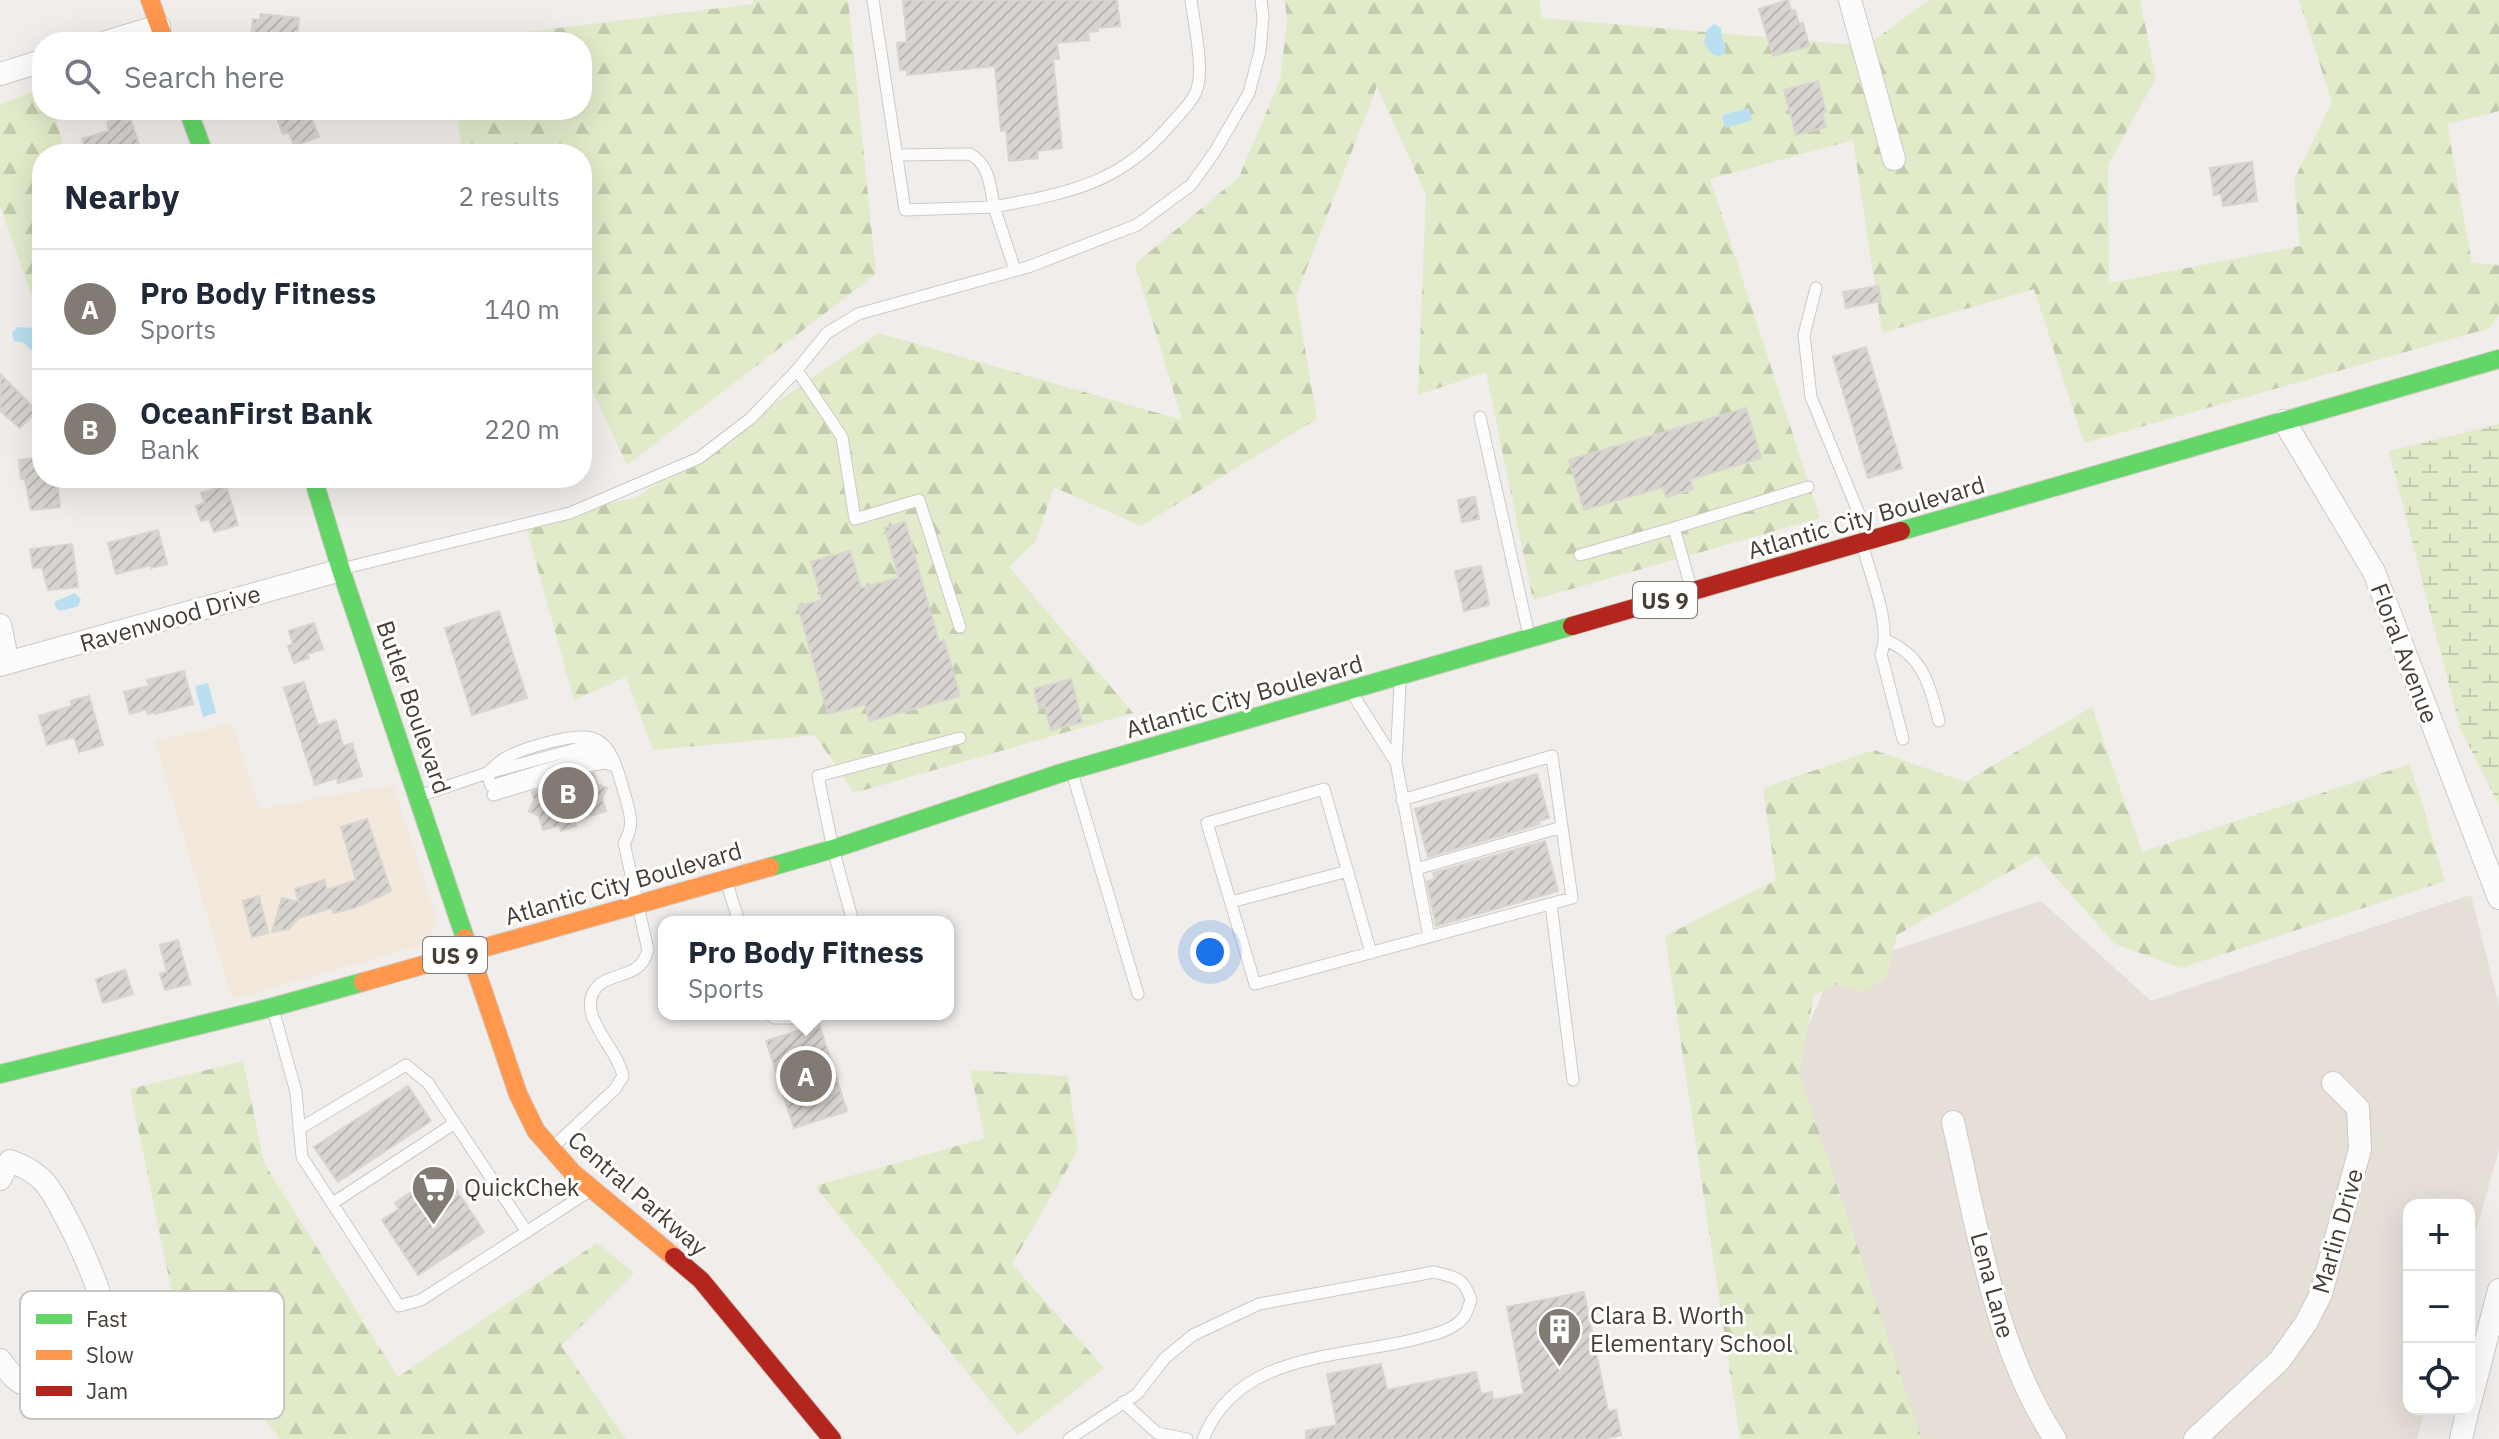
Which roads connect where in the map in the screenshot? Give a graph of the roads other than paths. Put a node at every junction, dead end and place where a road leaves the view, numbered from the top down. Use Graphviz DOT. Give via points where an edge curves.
graph roads {
  1 [pos="150,0"];
  2 [pos="873,0"];
  3 [pos="1191,0"];
  4 [pos="1261,0"];
  5 [pos="1850,0"];
  6 [pos="161,32"];
  7 [pos="32,64"];
  8 [pos="0,74"];
  9 [pos="192,120"];
  10 [pos="200,144"];
  11 [pos="897,155"];
  12 [pos="1894,159"];
  13 [pos="994,207"];
  14 [pos="1015,270"];
  15 [pos="1816,288"];
  16 [pos="2499,359"];
  17 [pos="797,370"];
  18 [pos="1480,417"];
  19 [pos="2284,421"];
  20 [pos="1808,487"];
  21 [pos="316,488"];
  22 [pos="1674,528"];
  23 [pos="1866,542"];
  24 [pos="1580,555"];
  25 [pos="341,570"];
  26 [pos="1692,592"];
  27 [pos="0,625"];
  28 [pos="960,627"];
  29 [pos="1530,639"];
  30 [pos="1885,640"];
  31 [pos="4,664"];
  32 [pos="1400,676"];
  33 [pos="1350,691"];
  34 [pos="1939,721"];
  35 [pos="960,738"];
  36 [pos="1903,739"];
  37 [pos="1396,762"];
  38 [pos="616,767"];
  39 [pos="1072,770"];
  40 [pos="487,773"];
  41 [pos="419,796"];
  42 [pos="1402,800"];
  43 [pos="1562,827"];
  44 [pos="833,849"];
  45 [pos="1416,869"];
  46 [pos="1348,871"];
  47 [pos="726,879"];
  48 [pos="2499,898"];
  49 [pos="1231,902"];
  50 [pos="638,904"];
  51 [pos="1551,904"];
  52 [pos="737,916"];
  53 [pos="851,916"];
  54 [pos="1429,937"];
  55 [pos="470,951"];
  56 [pos="1371,953"];
  57 [pos="1138,994"];
  58 [pos="273,1007"];
  59 [pos="0,1074"];
  60 [pos="1573,1080"];
  61 [pos="2333,1083"];
  62 [pos="1953,1122"];
  63 [pos="455,1123"];
  64 [pos="299,1129"];
  65 [pos="550,1149"];
  66 [pos="3,1161"];
  67 [pos="592,1189"];
  68 [pos="333,1203"];
  69 [pos="527,1232"];
  70 [pos="2499,1290"];
  71 [pos="99,1291"];
  72 [pos="0,1360"];
  73 [pos="20,1381"];
  74 [pos="2475,1384"];
  75 [pos="1123,1402"];
  76 [pos="2467,1415"];
  77 [pos="832,1439"];
  78 [pos="1069,1439"];
  79 [pos="1187,1439"];
  80 [pos="1203,1439"];
  81 [pos="2055,1439"];
  82 [pos="2195,1439"];
  83 [pos="2461,1439"];
  1 -- 6 [label="main road"];
  2 -- 11 [label="lane"];
  3 -- 13 [label="lane" via="1199,72 1196,91 1152,147 1126,167 1073,191"];
  4 -- 14 [label="lane" via="1260,51 1249,93 1191,185 1137,225"];
  5 -- 12 [label="street"];
  7 -- 8 [label="street"];
  9 -- 10 [label="main road"];
  11 -- 13 [label="lane" via="970,154 980,159"];
  11 -- 13 [label="lane" via="905,210"];
  13 -- 14 [label="lane"];
  14 -- 17 [label="lane" via="858,314 827,333"];
  15 -- 23 [label="lane" via="1804,335 1811,397"];
  16 -- 19 [label="main road, Atlantic City Boulevard / US 9"];
  17 -- 25 [label="lane" via="751,418 699,458 570,513"];
  17 -- 28 [label="lane" via="842,437 855,519 919,500"];
  18 -- 29 [label="lane"];
  19 -- 23 [label="main road, Atlantic City Boulevard / US 9"];
  19 -- 48 [label="street, Floral Avenue" via="2374,572"];
  20 -- 22 [label="lane"];
  21 -- 25 [label="main road, Butler Boulevard"];
  22 -- 24 [label="lane"];
  22 -- 26 [label="lane"];
  23 -- 26 [label="main road, Atlantic City Boulevard / US 9"];
  23 -- 30 [label="lane"];
  25 -- 31 [label="street, Ravenwood Drive"];
  25 -- 41 [label="main road, Butler Boulevard"];
  26 -- 29 [label="main road, Atlantic City Boulevard / US 9"];
  27 -- 31 [label="street"];
  29 -- 32 [label="main road, Atlantic City Boulevard / US 9"];
  30 -- 34 [label="lane" via="1902,646 1919,664"];
  30 -- 36 [label="lane" via="1881,654"];
  32 -- 33 [label="main road, Atlantic City Boulevard / US 9"];
  32 -- 37 [label="lane"];
  33 -- 37 [label="lane"];
  33 -- 39 [label="main road, Atlantic City Boulevard / US 9"];
  35 -- 44 [label="lane" via="818,776"];
  37 -- 42 [label="lane"];
  38 -- 40 [label="lane" via="606,757 593,755 492,790"];
  38 -- 40 [label="lane" via="609,751 586,736 506,758"];
  38 -- 50 [label="lane" via="630,815 631,831 624,843"];
  39 -- 44 [label="main road, Atlantic City Boulevard / US 9"];
  39 -- 57 [label="lane"];
  40 -- 41 [label="lane"];
  41 -- 55 [label="main road, Butler Boulevard"];
  42 -- 43 [label="lane" via="1552,756"];
  42 -- 45 [label="lane"];
  43 -- 45 [label="lane"];
  43 -- 51 [label="lane" via="1572,898"];
  44 -- 47 [label="main road, Atlantic City Boulevard / US 9"];
  44 -- 53 [label="lane"];
  45 -- 54 [label="lane"];
  46 -- 49 [label="lane"];
  46 -- 49 [label="lane" via="1324,789 1207,823"];
  46 -- 56 [label="lane"];
  47 -- 50 [label="main road, Atlantic City Boulevard / US 9"];
  47 -- 52 [label="lane"];
  49 -- 56 [label="lane" via="1255,984"];
  50 -- 55 [label="main road, Atlantic City Boulevard / US 9"];
  50 -- 65 [label="lane" via="648,950 645,962 603,981 589,1002 590,1014 623,1076"];
  51 -- 54 [label="lane"];
  51 -- 60 [label="lane"];
  54 -- 56 [label="lane"];
  55 -- 58 [label="main road, Atlantic City Boulevard / US 9"];
  55 -- 65 [label="main road, Central Parkway" via="518,1094"];
  58 -- 59 [label="main road, Atlantic City Boulevard / US 9"];
  58 -- 64 [label="lane" via="296,1092"];
  61 -- 82 [label="street, Marlin Drive" via="2358,1108 2360,1149 2321,1294 2280,1360"];
  62 -- 81 [label="street, Lena Lane" via="2000,1318 2021,1376"];
  63 -- 64 [label="lane" via="428,1083 406,1065"];
  63 -- 68 [label="lane"];
  63 -- 69 [label="lane"];
  64 -- 68 [label="lane" via="302,1157"];
  65 -- 67 [label="main road, Central Parkway"];
  66 -- 71 [label="street" via="26,1166 45,1182"];
  67 -- 69 [label="lane"];
  67 -- 77 [label="main road, Central Parkway" via="701,1280"];
  68 -- 69 [label="lane" via="399,1306 421,1300"];
  70 -- 74 [label="street"];
  72 -- 73 [label="street"];
  75 -- 78 [label="lane"];
  75 -- 79 [label="lane" via="1157,1433"];
  75 -- 80 [label="lane" via="1193,1335 1259,1304 1434,1272 1466,1285 1471,1300 1464,1317 1451,1328 1279,1366 1235,1393"];
  76 -- 83 [label="street"];
}
